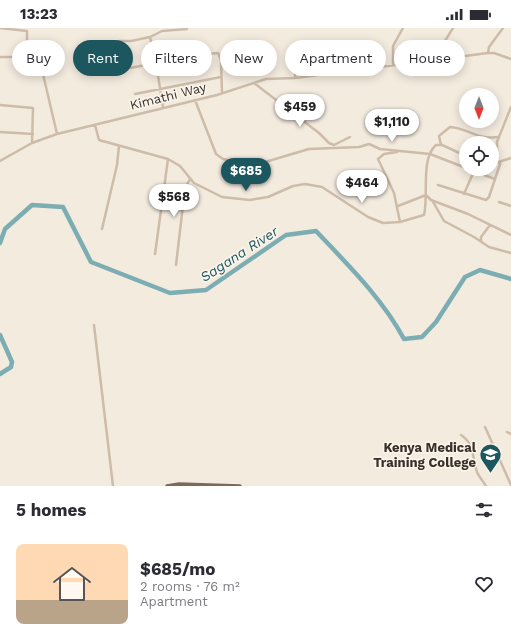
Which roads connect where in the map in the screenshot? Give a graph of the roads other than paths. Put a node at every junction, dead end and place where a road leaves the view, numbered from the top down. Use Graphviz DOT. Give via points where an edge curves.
graph roads {
  1 [pos="0,28"];
  2 [pos="187,28"];
  3 [pos="403,28"];
  4 [pos="453,28"];
  5 [pos="503,28"];
  6 [pos="150,37"];
  7 [pos="27,40"];
  8 [pos="127,40"];
  9 [pos="151,40"];
  10 [pos="446,40"];
  11 [pos="488,53"];
  12 [pos="212,54"];
  13 [pos="465,56"];
  14 [pos="0,57"];
  15 [pos="12,57"];
  16 [pos="511,59"];
  17 [pos="393,65"];
  18 [pos="44,76"];
  19 [pos="158,76"];
  20 [pos="221,77"];
  21 [pos="295,78"];
  22 [pos="254,82"];
  23 [pos="159,89"];
  24 [pos="222,93"];
  25 [pos="135,94"];
  26 [pos="195,100"];
  27 [pos="0,105"];
  28 [pos="511,106"];
  29 [pos="163,107"];
  30 [pos="96,125"];
  31 [pos="0,132"];
  32 [pos="33,134"];
  33 [pos="57,134"];
  34 [pos="477,136"];
  35 [pos="498,136"];
  36 [pos="350,137"];
  37 [pos="32,143"];
  38 [pos="440,144"];
  39 [pos="119,146"];
  40 [pos="401,151"];
  41 [pos="459,153"];
  42 [pos="430,154"];
  43 [pos="511,158"];
  44 [pos="168,159"];
  45 [pos="0,161"];
  46 [pos="501,161"];
  47 [pos="459,166"];
  48 [pos="472,176"];
  49 [pos="487,176"];
  50 [pos="190,179"];
  51 [pos="495,179"];
  52 [pos="438,185"];
  53 [pos="464,194"];
  54 [pos="426,195"];
  55 [pos="431,200"];
  56 [pos="499,202"];
  57 [pos="398,206"];
  58 [pos="511,206"];
  59 [pos="400,222"];
  60 [pos="490,225"];
  61 [pos="102,229"];
  62 [pos="511,235"];
  63 [pos="482,242"];
  64 [pos="511,253"];
  65 [pos="155,254"];
  66 [pos="176,265"];
  67 [pos="94,325"];
  68 [pos="485,427"];
  69 [pos="507,432"];
  70 [pos="511,434"];
  71 [pos="461,435"];
  72 [pos="511,485"];
  73 [pos="113,486"];
  74 [pos="167,486"];
  75 [pos="240,486"];
  76 [pos="486,486"];
  1 -- 7 [label="street" via="27,31"];
  2 -- 6 [label="street" via="162,31"];
  3 -- 17 [label="street" via="393,46"];
  4 -- 10 [label="street"];
  5 -- 11 [label="street" via="489,47"];
  6 -- 8 [label="street"];
  6 -- 9 [label="street"];
  11 -- 13 [label="street, Kimathi Way"];
  11 -- 16 [label="street, Kimathi Way"];
  12 -- 20 [label="street" via="218,53 221,60"];
  14 -- 15 [label="street"];
  17 -- 21 [label="street, Kimathi Way"];
  18 -- 33 [label="street"];
  19 -- 23 [label="street"];
  20 -- 23 [label="street"];
  20 -- 24 [label="street"];
  21 -- 22 [label="street, Kimathi Way"];
  22 -- 24 [label="street, Kimathi Way"];
  22 -- 36 [label="street" via="329,143 334,145"];
  23 -- 25 [label="street"];
  23 -- 29 [label="street"];
  24 -- 26 [label="street, Kimathi Way"];
  26 -- 29 [label="street, Kimathi Way"];
  26 -- 40 [label="street" via="216,154 226,160 255,165 309,149 359,147 369,144 380,149"];
  27 -- 32 [label="street" via="33,108"];
  28 -- 35 [label="street"];
  29 -- 30 [label="street, Kimathi Way"];
  30 -- 33 [label="street, Kimathi Way"];
  30 -- 39 [label="street" via="99,140"];
  31 -- 32 [label="street"];
  32 -- 37 [label="street"];
  33 -- 37 [label="street, Kimathi Way"];
  34 -- 38 [label="street" via="450,127 439,136"];
  37 -- 45 [label="street, Kimathi Way"];
  38 -- 41 [label="street"];
  38 -- 42 [label="street" via="433,148"];
  39 -- 44 [label="street"];
  39 -- 61 [label="street"];
  40 -- 42 [label="street"];
  40 -- 57 [label="street" via="384,154 378,159"];
  42 -- 47 [label="street"];
  42 -- 54 [label="street"];
  43 -- 46 [label="street"];
  44 -- 50 [label="street" via="180,166"];
  44 -- 65 [label="street"];
  46 -- 51 [label="street"];
  48 -- 53 [label="street"];
  49 -- 51 [label="street"];
  50 -- 59 [label="street" via="217,195 250,200 268,197 293,186 310,184 322,187 379,222"];
  50 -- 66 [label="street" via="185,188"];
  51 -- 53 [label="street" via="486,200"];
  52 -- 53 [label="street"];
  54 -- 55 [label="street"];
  54 -- 57 [label="street"];
  54 -- 59 [label="street" via="424,215"];
  55 -- 60 [label="street"];
  55 -- 63 [label="street" via="444,221"];
  56 -- 58 [label="street"];
  57 -- 59 [label="street"];
  60 -- 62 [label="street"];
  60 -- 63 [label="street" via="481,237"];
  63 -- 64 [label="street" via="493,249"];
  67 -- 73 [label="street"];
  68 -- 72 [label="street"];
  69 -- 70 [label="street"];
  71 -- 76 [label="street" via="468,439 474,452 476,470"];
  74 -- 75 [label="main road"];
}
